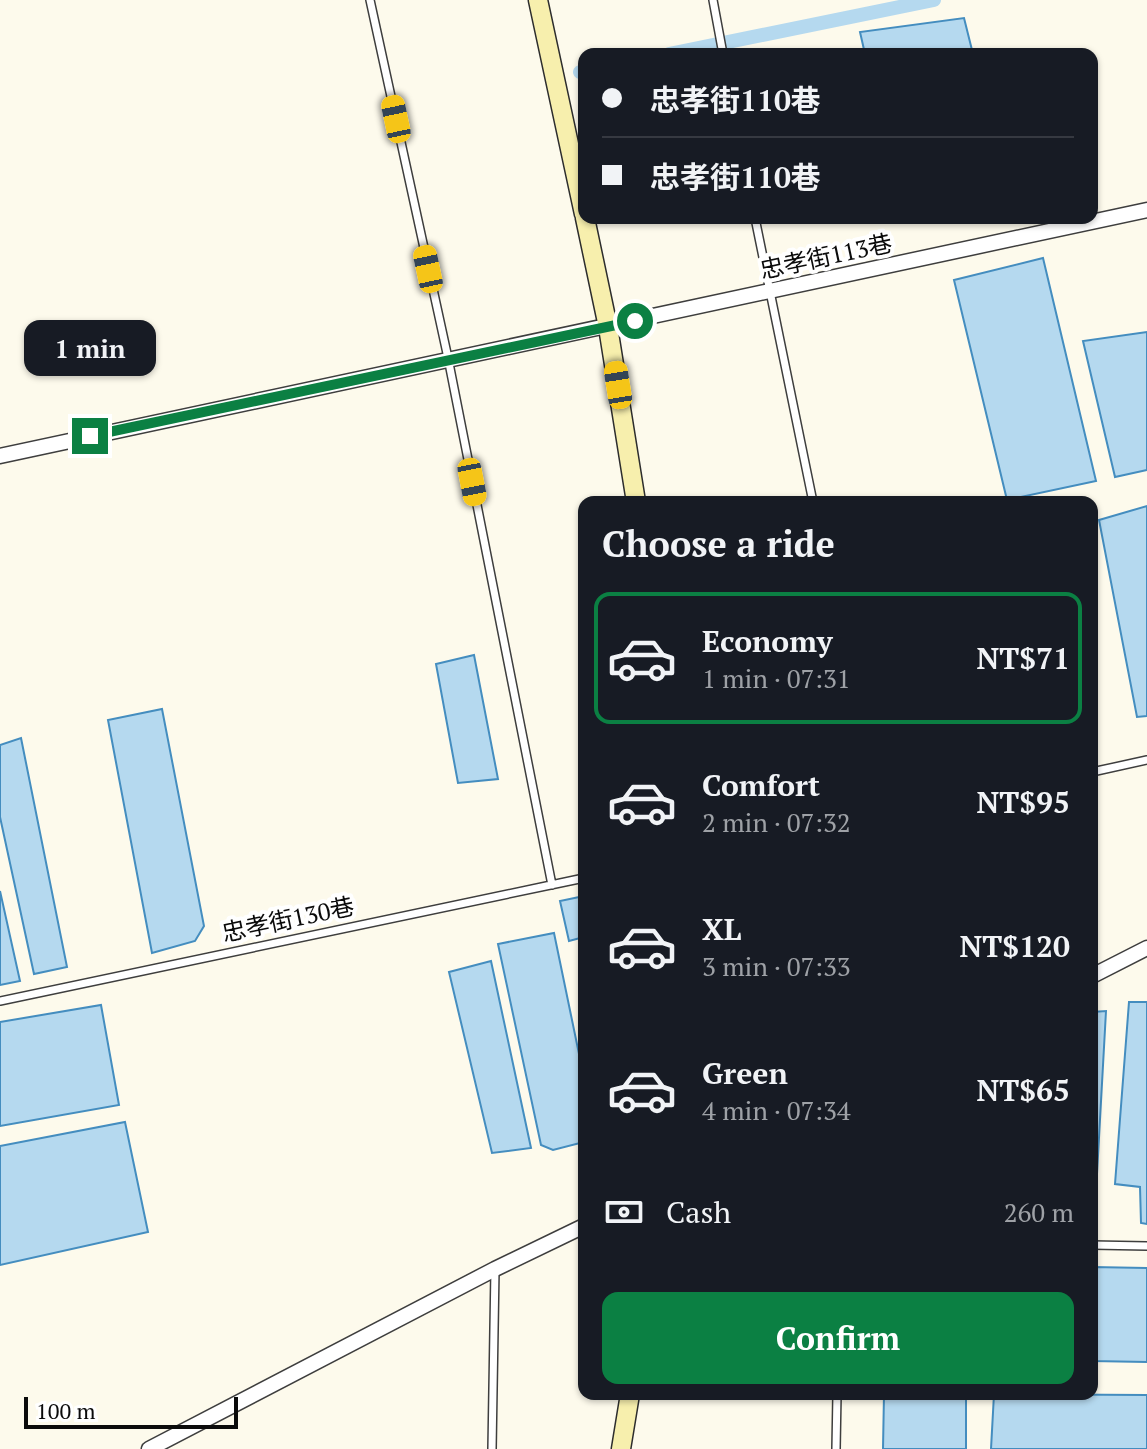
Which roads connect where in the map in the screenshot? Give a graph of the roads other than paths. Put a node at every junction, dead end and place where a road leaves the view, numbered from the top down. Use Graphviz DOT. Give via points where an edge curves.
graph roads {
  1 [pos="370,0"];
  2 [pos="538,0"];
  3 [pos="713,0"];
  4 [pos="722,48"];
  5 [pos="578,188"];
  6 [pos="1147,210"];
  7 [pos="1098,221"];
  8 [pos="586,224"];
  9 [pos="756,224"];
  10 [pos="1083,224"];
  11 [pos="770,292"];
  12 [pos="608,327"];
  13 [pos="448,358"];
  14 [pos="0,456"];
  15 [pos="635,496"];
  16 [pos="812,496"];
  17 [pos="1147,760"];
  18 [pos="1098,771"];
  19 [pos="578,879"];
  20 [pos="552,885"];
  21 [pos="1147,948"];
  22 [pos="1098,973"];
  23 [pos="0,1001"];
  24 [pos="578,1229"];
  25 [pos="1098,1245"];
  26 [pos="1147,1246"];
  27 [pos="495,1269"];
  28 [pos="629,1400"];
  29 [pos="837,1400"];
  30 [pos="149,1449"];
  31 [pos="492,1449"];
  32 [pos="621,1449"];
  33 [pos="836,1449"];
  1 -- 13 [label="lane"];
  2 -- 5 [label="street"];
  3 -- 4 [label="lane"];
  6 -- 7 [label="street, 忠孝街113巷"];
  8 -- 12 [label="street"];
  9 -- 11 [label="lane"];
  10 -- 11 [label="street, 忠孝街113巷"];
  11 -- 12 [label="street, 忠孝街113巷"];
  11 -- 16 [label="lane"];
  12 -- 13 [label="street, 忠孝街113巷"];
  12 -- 15 [label="street"];
  13 -- 14 [label="street, 忠孝街113巷"];
  13 -- 20 [label="lane"];
  17 -- 18 [label="lane"];
  19 -- 20 [label="lane, 忠孝街130巷"];
  20 -- 23 [label="lane, 忠孝街130巷"];
  21 -- 22 [label="street"];
  24 -- 27 [label="street"];
  25 -- 26 [label="lane"];
  27 -- 30 [label="street"];
  27 -- 31 [label="lane"];
  28 -- 32 [label="street"];
  29 -- 33 [label="lane"];
}
